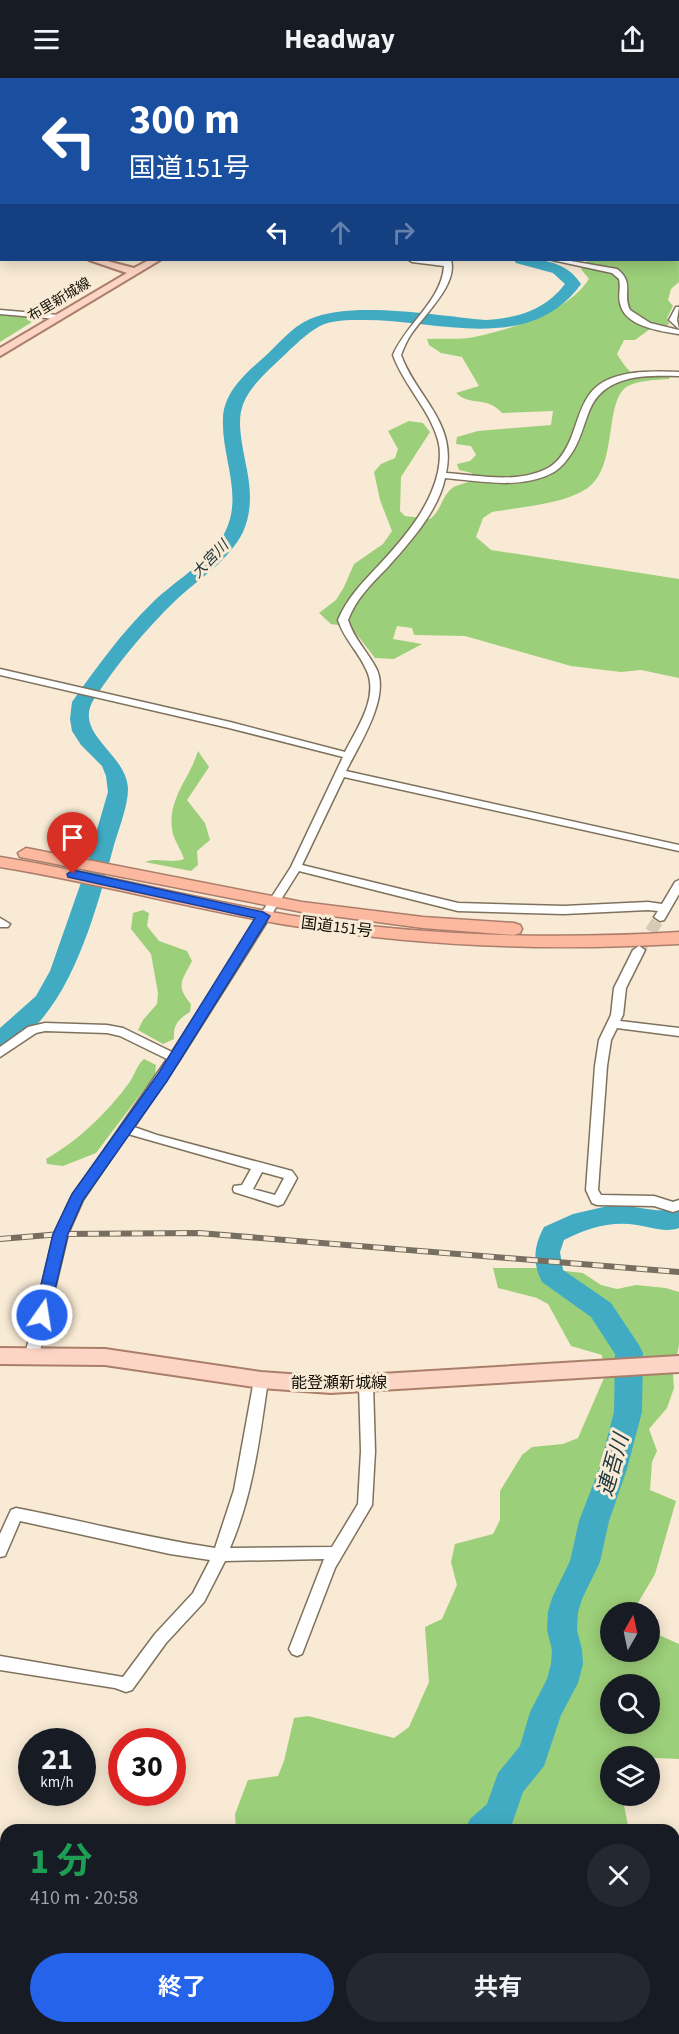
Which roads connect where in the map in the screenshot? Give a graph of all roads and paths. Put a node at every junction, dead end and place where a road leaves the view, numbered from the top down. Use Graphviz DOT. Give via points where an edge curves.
graph roads {
  1 [pos="97,261"];
  2 [pos="153,261"];
  3 [pos="430,261"];
  4 [pos="561,261"];
  5 [pos="449,262"];
  6 [pos="135,272"];
  7 [pos="679,309"];
  8 [pos="0,312"];
  9 [pos="58,317"];
  10 [pos="679,327"];
  11 [pos="679,332"];
  12 [pos="0,353"];
  13 [pos="679,372"];
  14 [pos="442,475"];
  15 [pos="0,672"];
  16 [pos="349,756"];
  17 [pos="340,773"];
  18 [pos="679,848"];
  19 [pos="0,850"];
  20 [pos="0,862"];
  21 [pos="296,867"];
  22 [pos="76,868"];
  23 [pos="679,884"];
  24 [pos="268,909"];
  25 [pos="679,926"];
  26 [pos="679,938"];
  27 [pos="639,950"];
  28 [pos="614,1024"];
  29 [pos="679,1032"];
  30 [pos="0,1053"];
  31 [pos="175,1058"];
  32 [pos="126,1129"];
  33 [pos="258,1167"];
  34 [pos="679,1206"];
  35 [pos="32,1355"];
  36 [pos="0,1356"];
  37 [pos="672,1364"];
  38 [pos="261,1380"];
  39 [pos="366,1383"];
  40 [pos="0,1551"];
  41 [pos="333,1554"];
  42 [pos="219,1555"];
  43 [pos="297,1649"];
  44 [pos="0,1663"];
  1 -- 6 [label="main road"];
  2 -- 6 [label="main road, 布里新城線"];
  3 -- 5 [label="street"];
  4 -- 11 [label="street" via="614,271 625,283 624,305 628,314"];
  5 -- 14 [label="street" via="444,286 404,339 397,355 437,423 443,447"];
  6 -- 9 [label="main road, 布里新城線"];
  7 -- 10 [label="street" via="673,320"];
  8 -- 9 [label="street"];
  9 -- 12 [label="main road, 布里新城線"];
  13 -- 14 [label="street" via="625,377 593,394 564,460 550,470 524,478"];
  14 -- 16 [label="street" via="428,509 405,542 355,595 346,610 345,630 375,674 377,692"];
  15 -- 16 [label="street"];
  16 -- 17 [label="street"];
  17 -- 18 [label="street"];
  17 -- 21 [label="street"];
  19 -- 22 [label="highway, 国道151号"];
  20 -- 22 [label="highway, 国道151号"];
  21 -- 23 [label="street" via="468,908 564,910 648,906 663,912"];
  21 -- 24 [label="street"];
  22 -- 24 [label="highway, 国道151号"];
  24 -- 25 [label="highway, 国道151号" via="503,928"];
  24 -- 26 [label="highway, 国道151号" via="344,927 456,939"];
  24 -- 31 [label="street"];
  27 -- 28 [label="street" via="620,988"];
  28 -- 29 [label="street"];
  28 -- 34 [label="street" via="605,1040 601,1066 592,1190 597,1200 654,1200"];
  30 -- 31 [label="street" via="32,1030 45,1026 123,1032"];
  31 -- 32 [label="street"];
  32 -- 33 [label="street"];
  32 -- 35 [label="street" via="77,1198 61,1234"];
  33 -- 33 [label="street" via="242,1190 278,1201 291,1178"];
  35 -- 36 [label="main road, 能登瀬新城線"];
  35 -- 38 [label="main road, 能登瀬新城線" via="105,1357"];
  37 -- 39 [label="main road, 能登瀬新城線"];
  38 -- 39 [label="main road, 能登瀬新城線"];
  38 -- 42 [label="street" via="240,1497"];
  39 -- 41 [label="street" via="365,1505"];
  40 -- 42 [label="street" via="16,1514"];
  41 -- 42 [label="street"];
  41 -- 43 [label="street"];
  42 -- 44 [label="street" via="200,1595 126,1685"];
}
